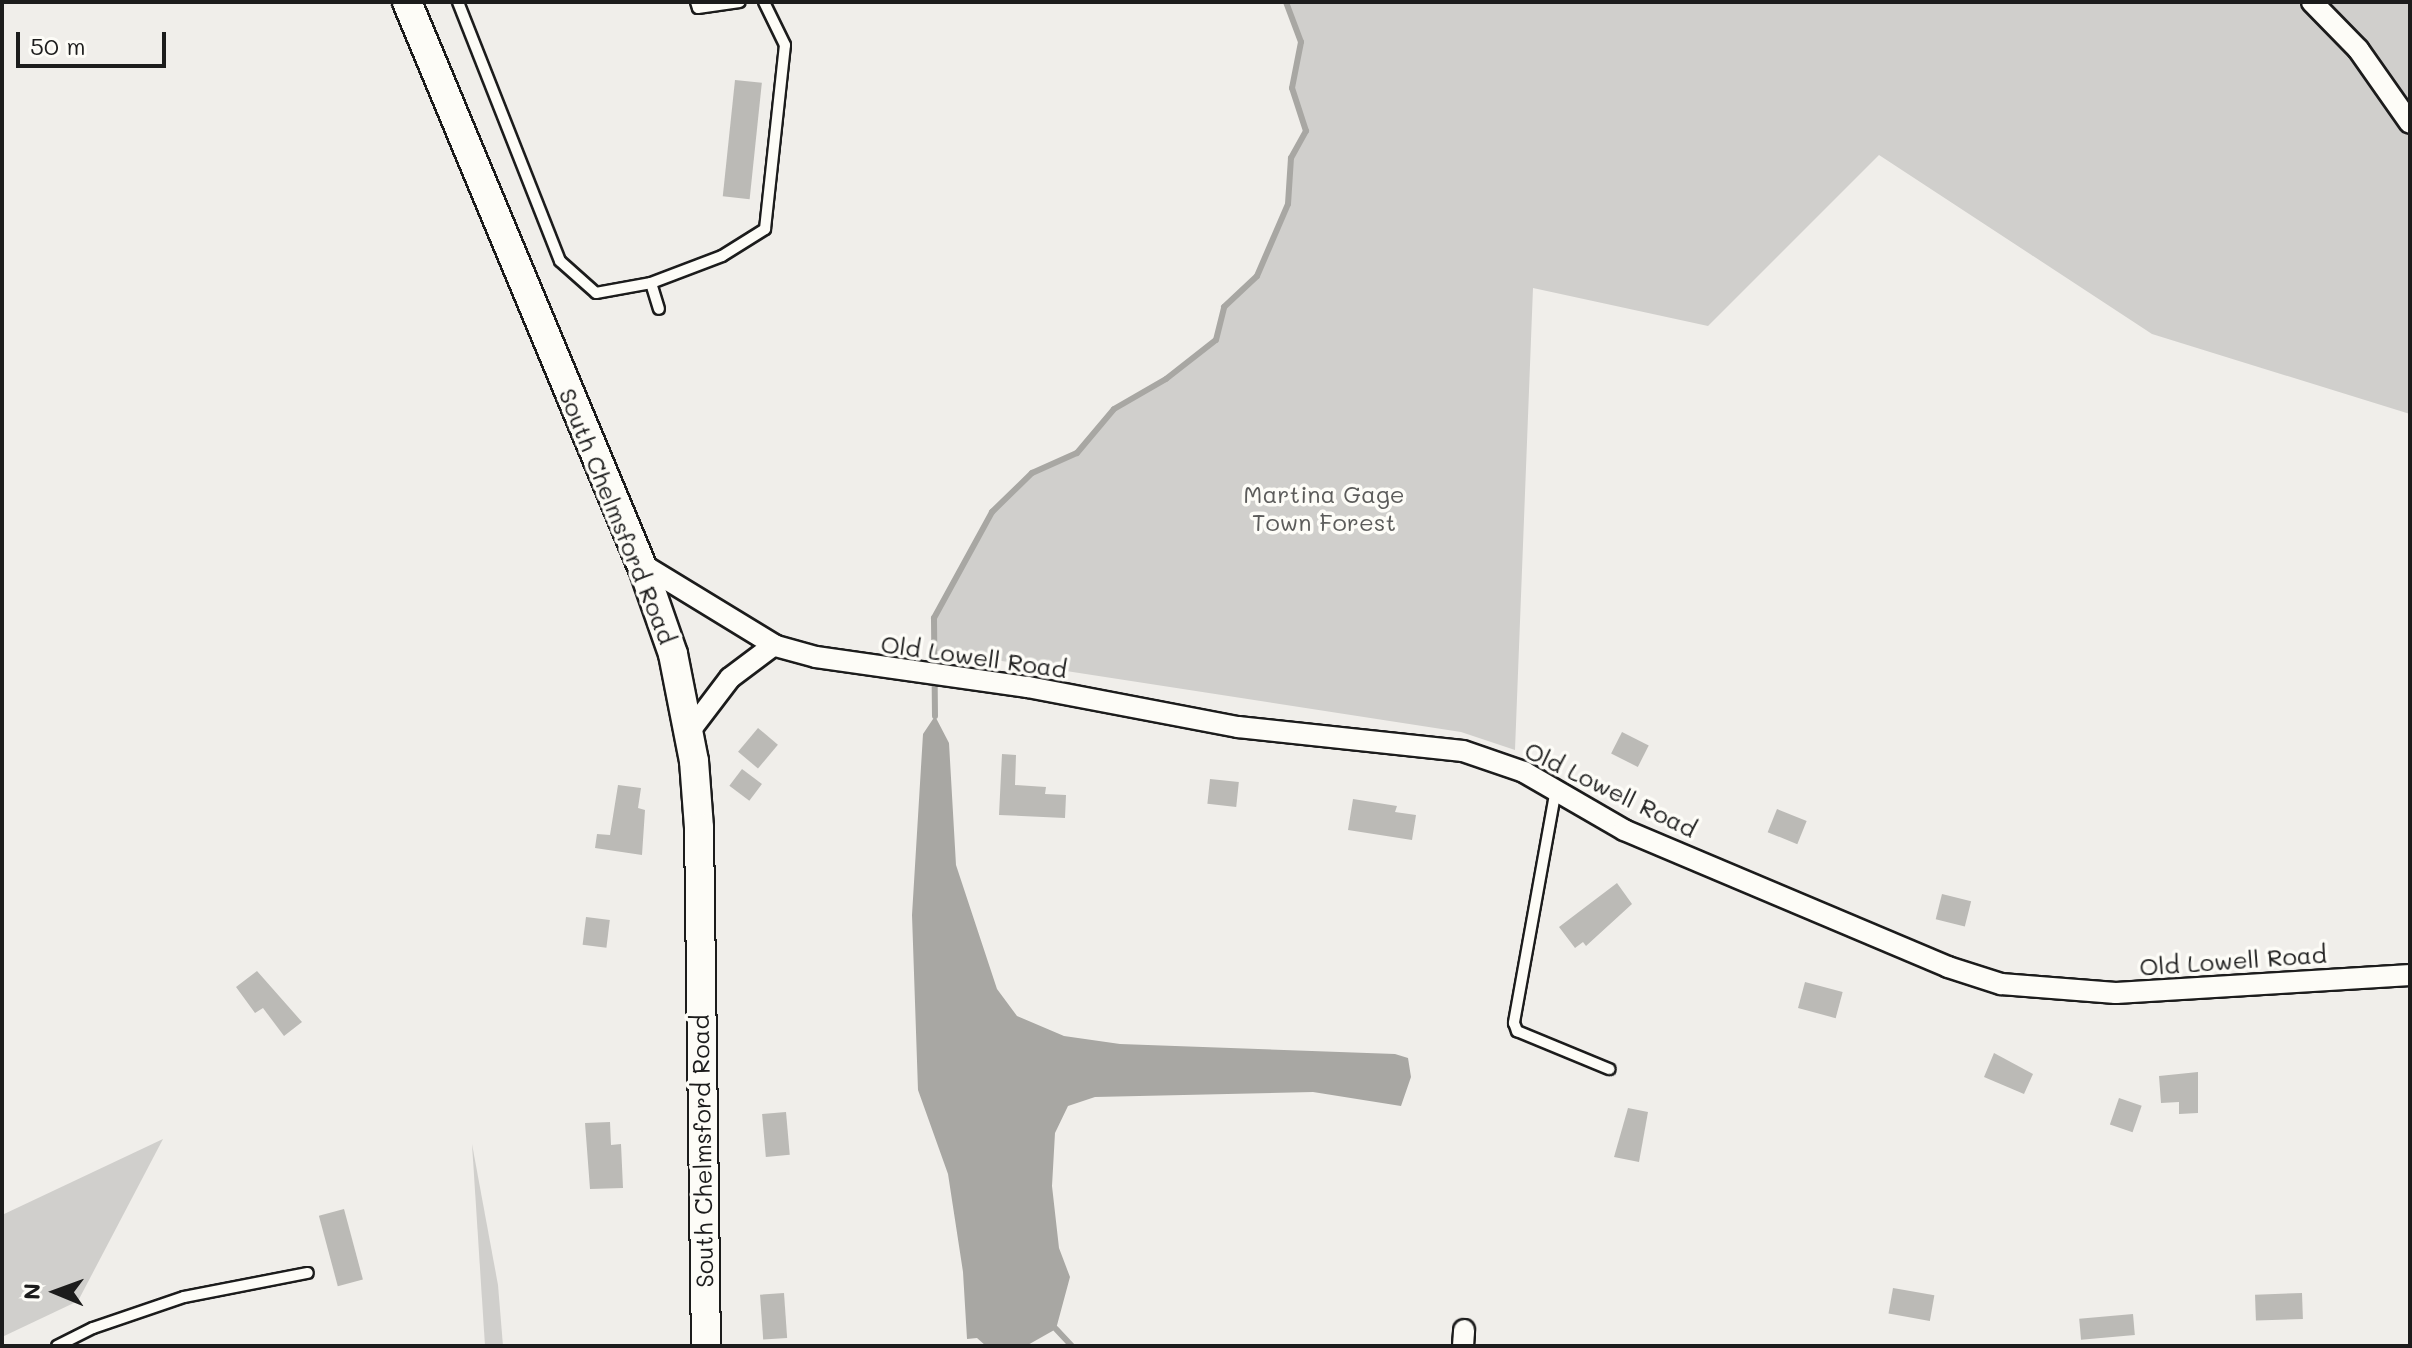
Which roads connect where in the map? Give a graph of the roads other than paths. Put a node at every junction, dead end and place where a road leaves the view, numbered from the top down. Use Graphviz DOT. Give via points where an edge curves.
graph roads {
  1 [pos="407,2"];
  2 [pos="458,2"];
  3 [pos="696,2"];
  4 [pos="740,2"];
  5 [pos="764,2"];
  6 [pos="2312,2"];
  7 [pos="2410,123"];
  8 [pos="651,283"];
  9 [pos="659,309"];
  10 [pos="640,563"];
  11 [pos="774,645"];
  12 [pos="689,732"];
  13 [pos="1556,789"];
  14 [pos="2410,975"];
  15 [pos="1609,1069"];
  16 [pos="308,1273"];
  17 [pos="57,1346"];
  18 [pos="706,1346"];
  1 -- 10 [label="main road, South Chelmsford Road"];
  2 -- 8 [label="lane" via="560,261 596,293"];
  3 -- 4 [label="lane" via="698,8"];
  5 -- 8 [label="lane" via="785,45 765,229 722,256"];
  6 -- 7 [label="street" via="2358,49"];
  8 -- 9 [label="lane"];
  10 -- 11 [label="street, Old Lowell Road"];
  10 -- 12 [label="main road, South Chelmsford Road" via="673,654"];
  11 -- 12 [label="street" via="730,678"];
  11 -- 13 [label="street, Old Lowell Road" via="875,669 1028,687 1238,727 1463,751"];
  12 -- 18 [label="main road, South Chelmsford Road" via="702,907"];
  13 -- 14 [label="street, Old Lowell Road" via="1624,830 1948,967 2001,984 2116,993"];
  13 -- 15 [label="lane" via="1514,1023 1517,1031"];
  16 -- 17 [label="lane" via="184,1297"];
}
